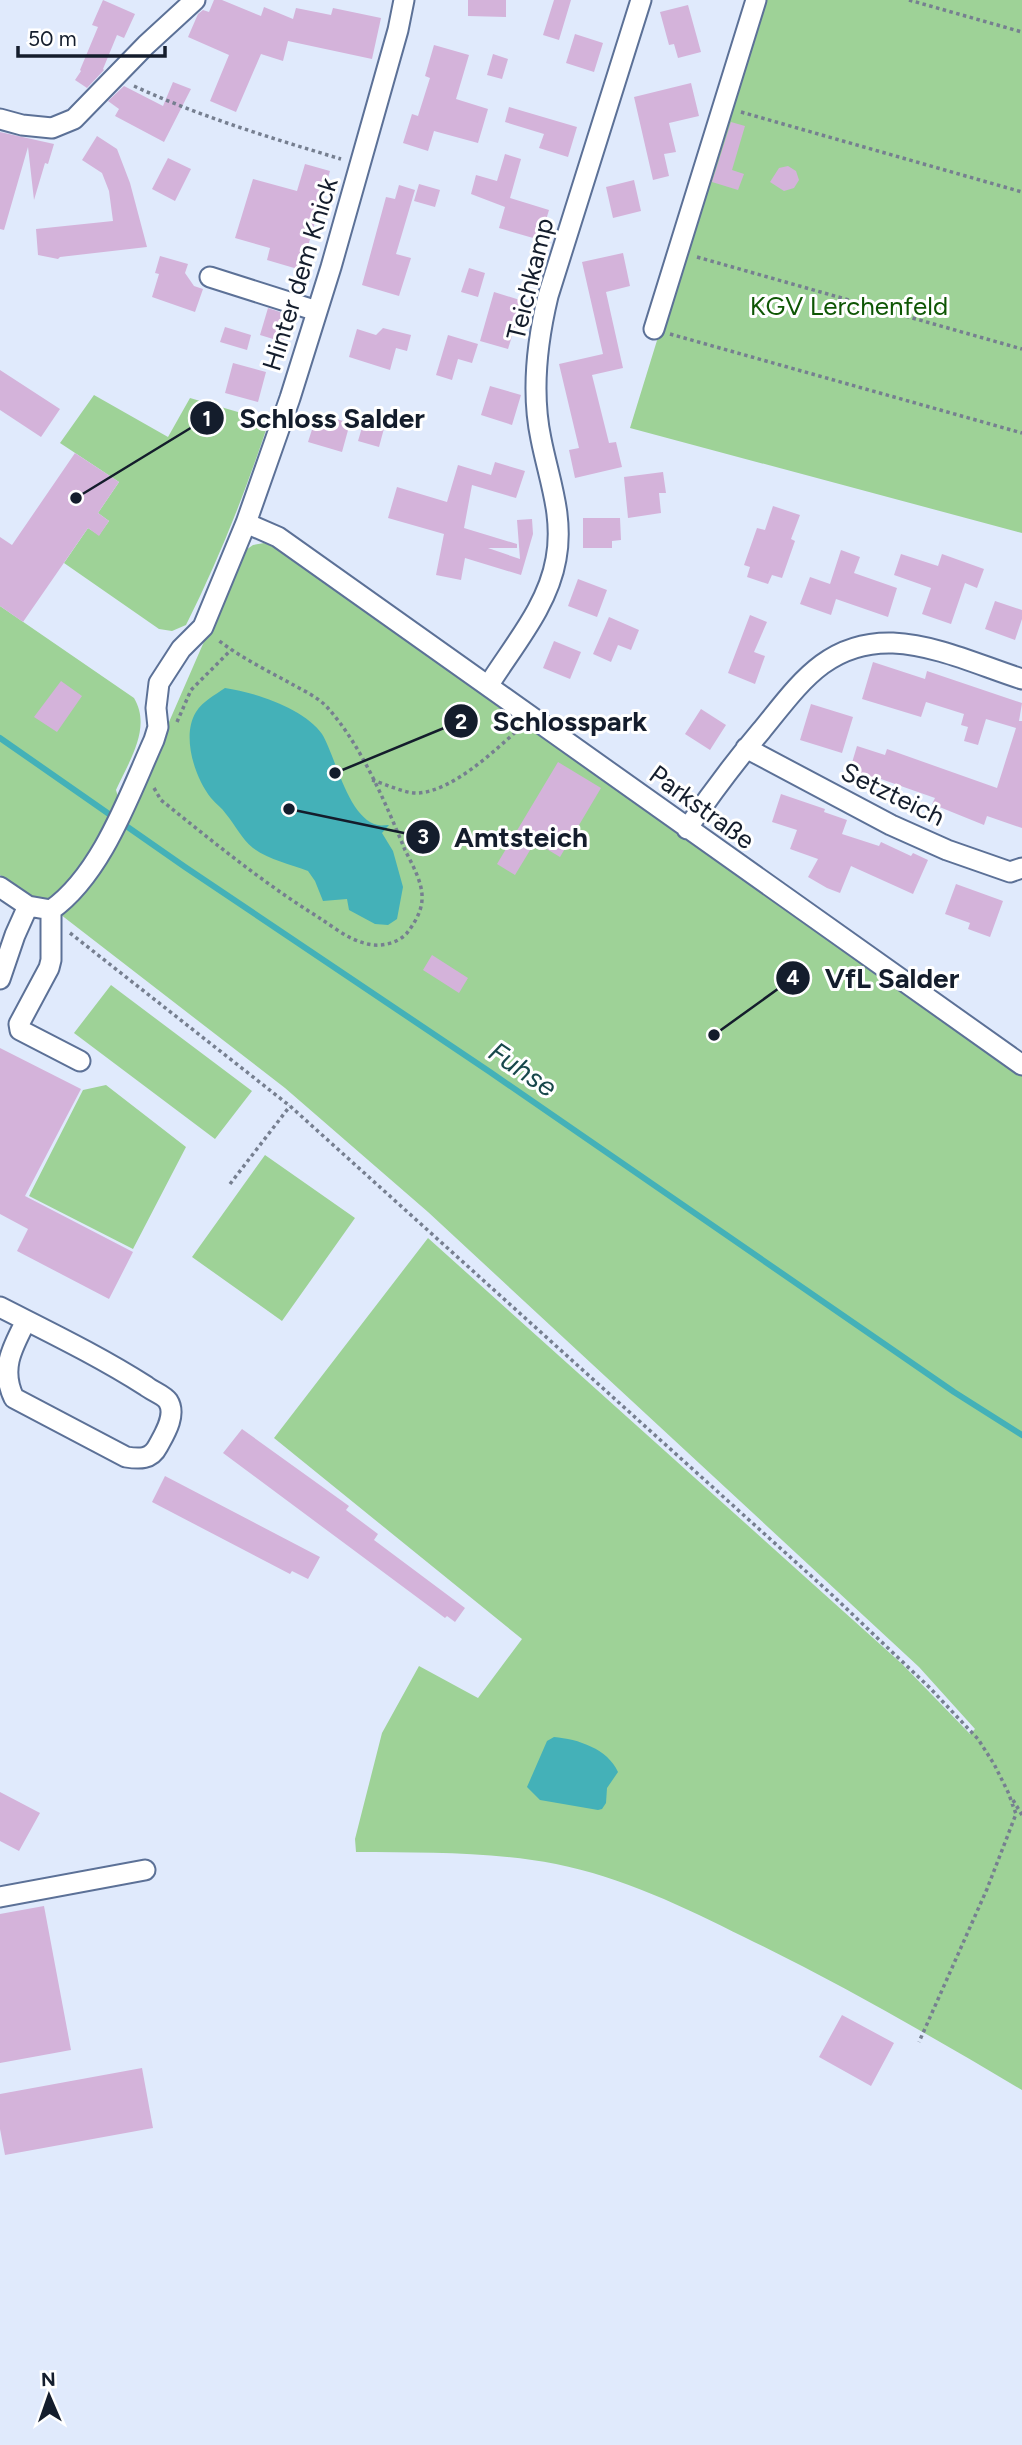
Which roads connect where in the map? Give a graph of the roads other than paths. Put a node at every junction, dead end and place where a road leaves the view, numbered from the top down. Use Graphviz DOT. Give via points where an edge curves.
graph roads {
  1 [pos="195,0"];
  2 [pos="404,0"];
  3 [pos="642,0"];
  4 [pos="757,0"];
  5 [pos="0,119"];
  6 [pos="210,277"];
  7 [pos="317,311"];
  8 [pos="654,329"];
  9 [pos="246,523"];
  10 [pos="1022,679"];
  11 [pos="488,686"];
  12 [pos="746,748"];
  13 [pos="687,829"];
  14 [pos="1022,868"];
  15 [pos="0,887"];
  16 [pos="28,906"];
  17 [pos="51,910"];
  18 [pos="0,979"];
  19 [pos="80,1061"];
  20 [pos="1022,1065"];
  21 [pos="0,1307"];
  22 [pos="26,1321"];
  23 [pos="145,1870"];
  24 [pos="0,1897"];
  1 -- 5 [label="street" via="74,119 52,128"];
  2 -- 7 [label="street, Hinter dem Knick"];
  3 -- 11 [label="street, Teichkamp" via="548,296 539,340 537,414 559,518 556,561 539,605"];
  4 -- 8 [label="street"];
  6 -- 7 [label="street"];
  7 -- 9 [label="street, Hinter dem Knick"];
  9 -- 11 [label="street, Parkstraße" via="278,537"];
  9 -- 17 [label="street, Hinter dem Knick" via="203,627 181,649 159,683 154,740 112,830 68,898"];
  10 -- 12 [label="street" via="920,646 870,644 807,675"];
  11 -- 13 [label="street, Parkstraße"];
  12 -- 13 [label="street"];
  12 -- 14 [label="street, Setzteich" via="947,850 1010,872"];
  13 -- 20 [label="street, Parkstraße"];
  15 -- 16 [label="street"];
  16 -- 17 [label="street"];
  16 -- 18 [label="street"];
  17 -- 19 [label="street" via="49,968 20,1030"];
  21 -- 22 [label="street"];
  22 -- 22 [label="street" via="117,1368 167,1401 171,1411 168,1427 154,1454 141,1460 126,1457 14,1398 3,1374 6,1358"];
  23 -- 24 [label="street"];
}
